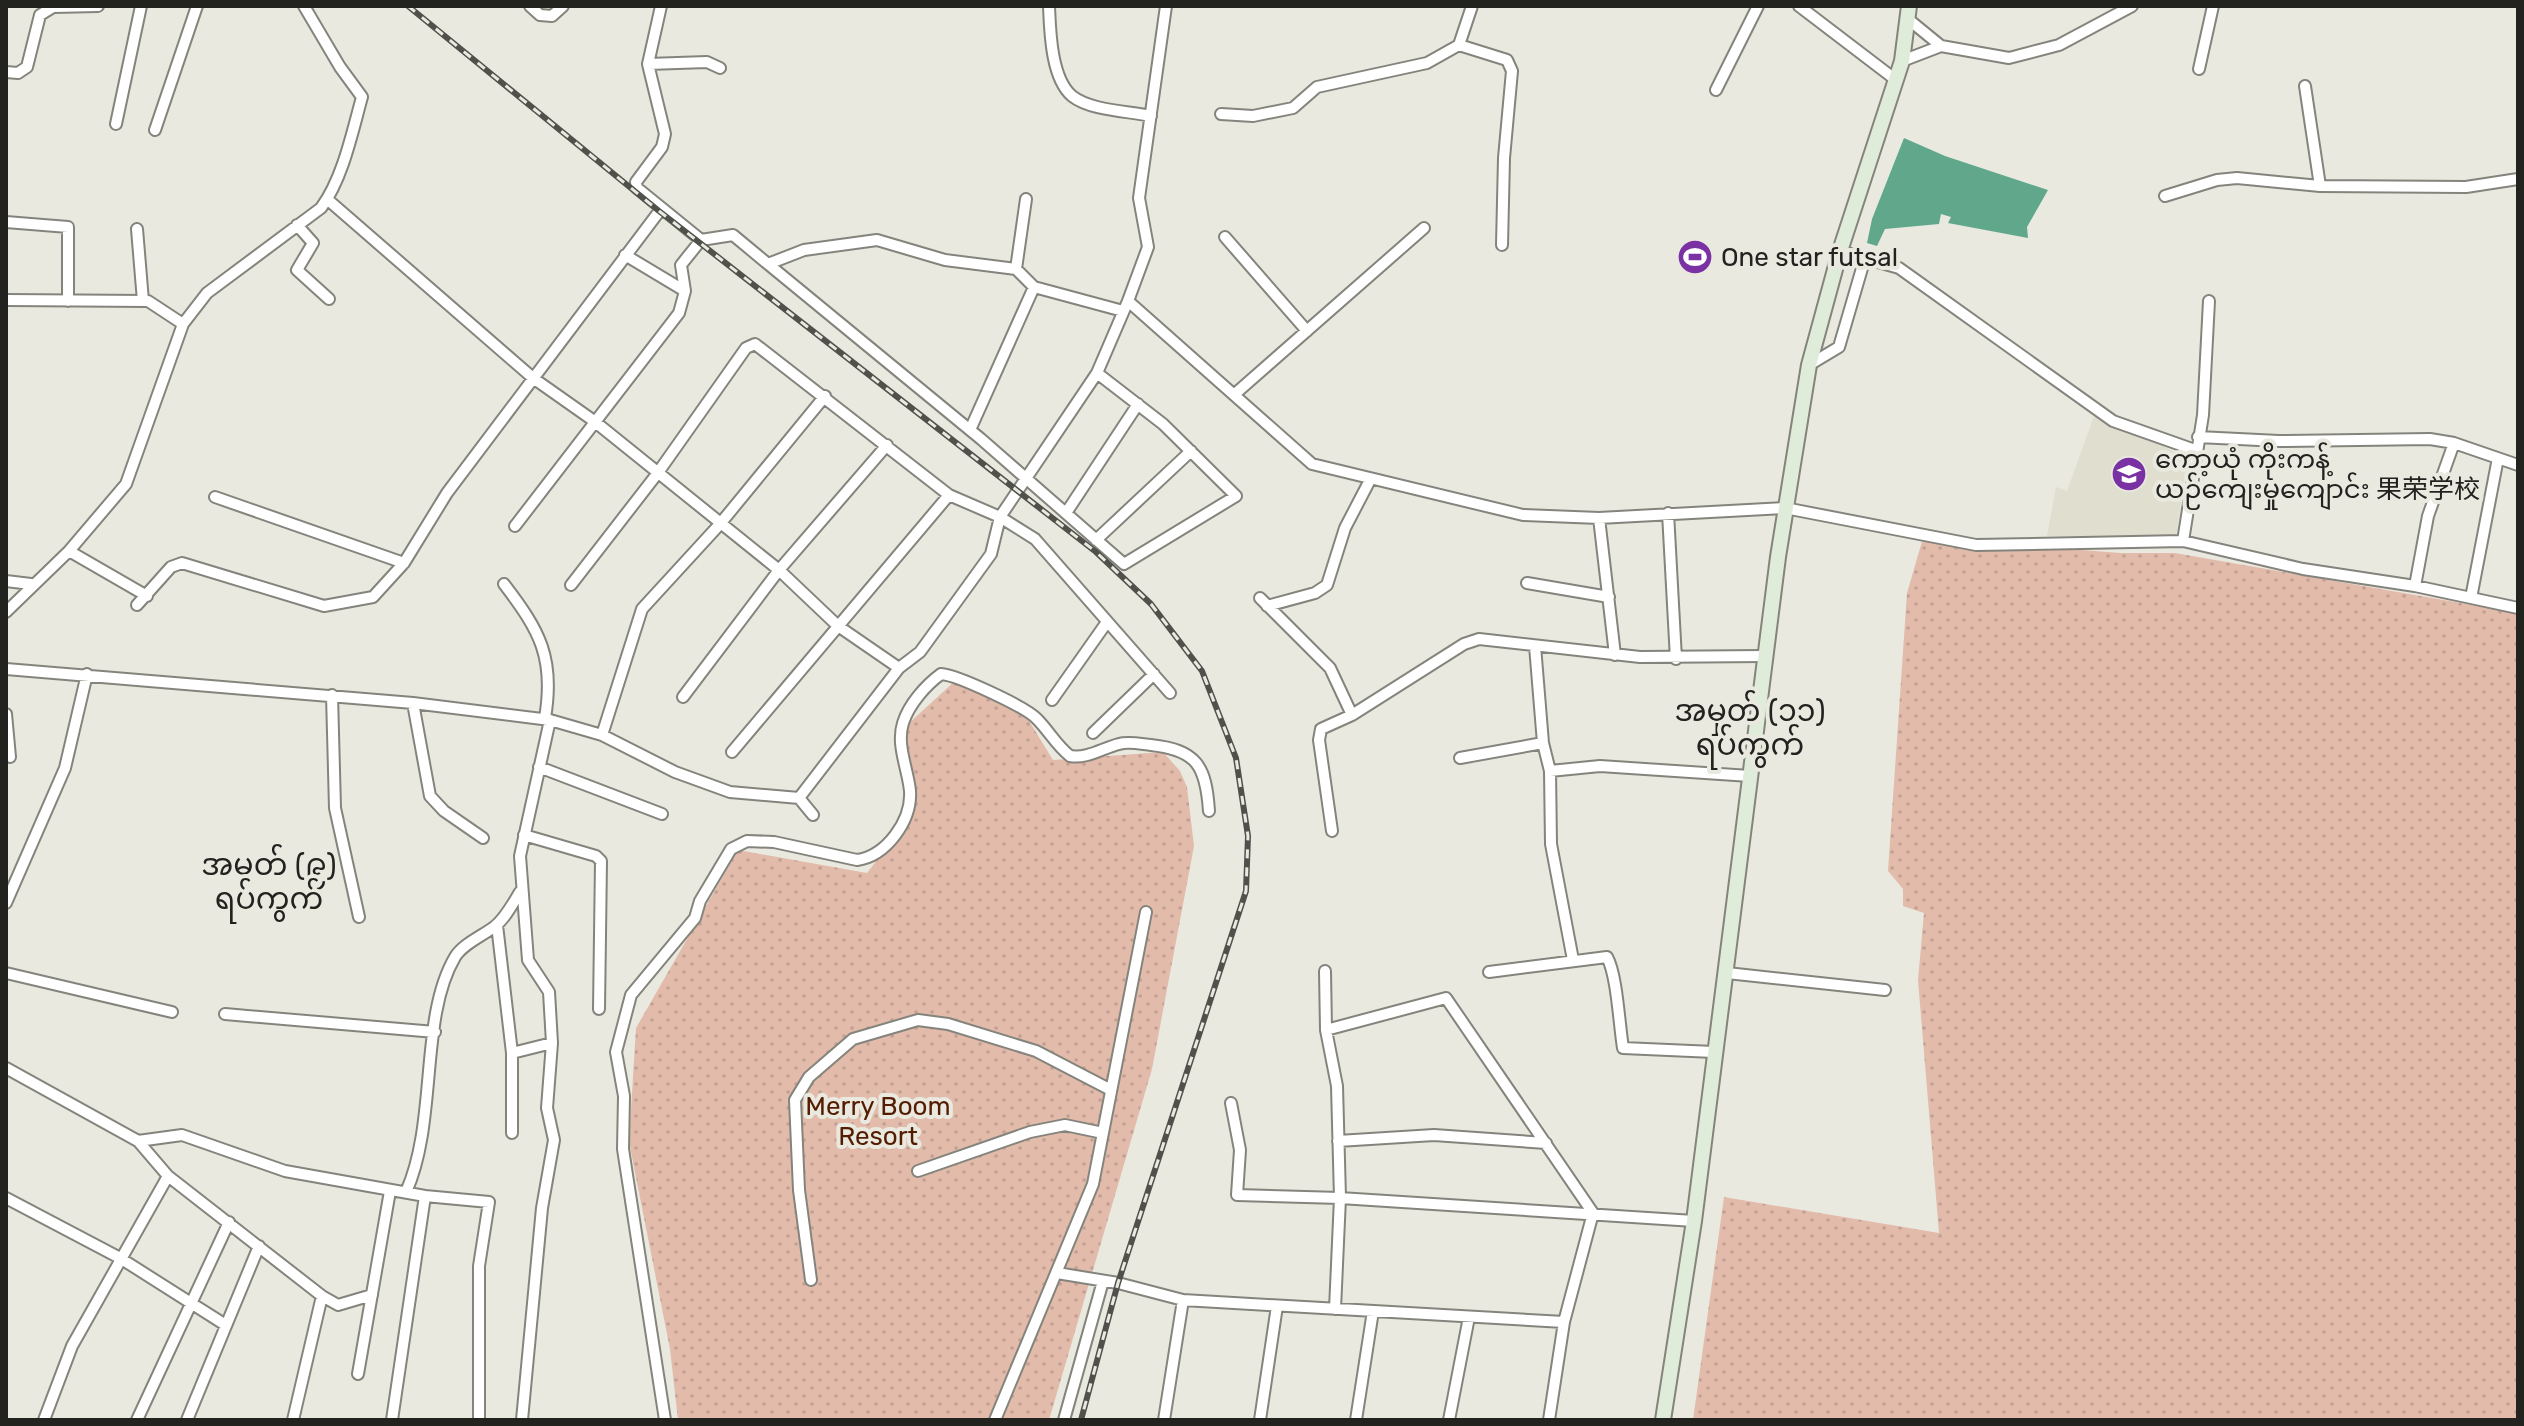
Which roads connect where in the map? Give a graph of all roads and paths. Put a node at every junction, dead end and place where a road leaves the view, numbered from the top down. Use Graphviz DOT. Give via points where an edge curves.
graph roads {
  1 [pos="98,6"];
  2 [pos="141,6"];
  3 [pos="197,6"];
  4 [pos="304,6"];
  5 [pos="530,6"];
  6 [pos="563,6"];
  7 [pos="661,6"];
  8 [pos="1049,6"];
  9 [pos="1166,6"];
  10 [pos="1472,6"];
  11 [pos="1758,6"];
  12 [pos="1799,6"];
  13 [pos="2132,6"];
  14 [pos="2213,6"];
  15 [pos="1909,13"];
  16 [pos="1459,45"];
  17 [pos="1941,46"];
  18 [pos="1902,61"];
  19 [pos="648,64"];
  20 [pos="720,68"];
  21 [pos="2199,69"];
  22 [pos="6,72"];
  23 [pos="1896,80"];
  24 [pos="2305,86"];
  25 [pos="1716,90"];
  26 [pos="1221,114"];
  27 [pos="1151,116"];
  28 [pos="116,124"];
  29 [pos="155,130"];
  30 [pos="2518,179"];
  31 [pos="2320,186"];
  32 [pos="2165,196"];
  33 [pos="327,199"];
  34 [pos="1026,199"];
  35 [pos="661,209"];
  36 [pos="6,222"];
  37 [pos="297,225"];
  38 [pos="1424,228"];
  39 [pos="137,229"];
  40 [pos="1225,237"];
  41 [pos="701,240"];
  42 [pos="1502,245"];
  43 [pos="1840,251"];
  44 [pos="625,255"];
  45 [pos="1865,258"];
  46 [pos="768,264"];
  47 [pos="1016,269"];
  48 [pos="1034,287"];
  49 [pos="685,291"];
  50 [pos="329,299"];
  51 [pos="6,300"];
  52 [pos="68,301"];
  53 [pos="143,301"];
  54 [pos="2209,301"];
  55 [pos="1126,306"];
  56 [pos="183,324"];
  57 [pos="1307,331"];
  58 [pos="1809,365"];
  59 [pos="1097,373"];
  60 [pos="533,378"];
  61 [pos="1236,393"];
  62 [pos="825,396"];
  63 [pos="1138,404"];
  64 [pos="594,421"];
  65 [pos="970,430"];
  66 [pos="2198,437"];
  67 [pos="2454,443"];
  68 [pos="887,445"];
  69 [pos="2195,450"];
  70 [pos="1191,451"];
  71 [pos="2498,458"];
  72 [pos="2518,465"];
  73 [pos="657,474"];
  74 [pos="1027,478"];
  75 [pos="1370,480"];
  76 [pos="949,495"];
  77 [pos="215,497"];
  78 [pos="1785,508"];
  79 [pos="1066,513"];
  80 [pos="1668,513"];
  81 [pos="1000,517"];
  82 [pos="1599,518"];
  83 [pos="720,524"];
  84 [pos="515,526"];
  85 [pos="1096,540"];
  86 [pos="2183,541"];
  87 [pos="69,551"];
  88 [pos="404,563"];
  89 [pos="779,570"];
  90 [pos="6,581"];
  91 [pos="1527,583"];
  92 [pos="31,584"];
  93 [pos="504,584"];
  94 [pos="571,585"];
  95 [pos="2415,586"];
  96 [pos="147,596"];
  97 [pos="1609,597"];
  98 [pos="2471,598"];
  99 [pos="137,605"];
  100 [pos="2518,608"];
  101 [pos="6,612"];
  102 [pos="1107,622"];
  103 [pos="838,626"];
  104 [pos="1535,646"];
  105 [pos="1615,655"];
  106 [pos="1765,656"];
  107 [pos="1676,659"];
  108 [pos="899,668"];
  109 [pos="6,669"];
  110 [pos="87,674"];
  111 [pos="1154,674"];
  112 [pos="1170,693"];
  113 [pos="332,695"];
  114 [pos="683,697"];
  115 [pos="1052,700"];
  116 [pos="413,703"];
  117 [pos="6,714"];
  118 [pos="1352,715"];
  119 [pos="547,719"];
  120 [pos="1093,733"];
  121 [pos="602,735"];
  122 [pos="1543,743"];
  123 [pos="732,752"];
  124 [pos="10,757"];
  125 [pos="1460,758"];
  126 [pos="539,767"];
  127 [pos="1550,771"];
  128 [pos="1750,776"];
  129 [pos="799,798"];
  130 [pos="1209,811"];
  131 [pos="662,814"];
  132 [pos="813,815"];
  133 [pos="1332,831"];
  134 [pos="524,835"];
  135 [pos="483,838"];
  136 [pos="520,892"];
  137 [pos="6,903"];
  138 [pos="1146,912"];
  139 [pos="359,917"];
  140 [pos="497,925"];
  141 [pos="1573,960"];
  142 [pos="1325,971"];
  143 [pos="1489,972"];
  144 [pos="6,973"];
  145 [pos="1727,973"];
  146 [pos="1885,990"];
  147 [pos="599,1009"];
  148 [pos="172,1012"];
  149 [pos="225,1014"];
  150 [pos="1326,1030"];
  151 [pos="435,1032"];
  152 [pos="552,1043"];
  153 [pos="1714,1052"];
  154 [pos="512,1053"];
  155 [pos="6,1068"];
  156 [pos="1111,1090"];
  157 [pos="1231,1103"];
  158 [pos="512,1133"];
  159 [pos="1103,1133"];
  160 [pos="138,1141"];
  161 [pos="1338,1141"];
  162 [pos="1546,1143"];
  163 [pos="918,1171"];
  164 [pos="168,1176"];
  165 [pos="390,1191"];
  166 [pos="406,1192"];
  167 [pos="425,1196"];
  168 [pos="6,1198"];
  169 [pos="1340,1198"];
  170 [pos="1593,1213"];
  171 [pos="1694,1221"];
  172 [pos="229,1222"];
  173 [pos="259,1246"];
  174 [pos="120,1258"];
  175 [pos="1057,1273"];
  176 [pos="811,1280"];
  177 [pos="1103,1281"];
  178 [pos="372,1295"];
  179 [pos="322,1296"];
  180 [pos="1183,1300"];
  181 [pos="193,1302"];
  182 [pos="1277,1306"];
  183 [pos="1335,1309"];
  184 [pos="1373,1311"];
  185 [pos="1469,1317"];
  186 [pos="1564,1322"];
  187 [pos="224,1324"];
  188 [pos="358,1374"];
  189 [pos="44,1420"];
  190 [pos="137,1420"];
  191 [pos="187,1420"];
  192 [pos="293,1420"];
  193 [pos="392,1420"];
  194 [pos="479,1420"];
  195 [pos="522,1420"];
  196 [pos="665,1420"];
  197 [pos="995,1420"];
  198 [pos="1064,1420"];
  199 [pos="1164,1420"];
  200 [pos="1260,1420"];
  201 [pos="1356,1420"];
  202 [pos="1449,1420"];
  203 [pos="1549,1420"];
  204 [pos="1663,1420"];
  1 -- 22 [label="street" via="53,7 40,15 27,67"];
  2 -- 28 [label="street"];
  3 -- 29 [label="street"];
  4 -- 33 [label="street" via="362,97"];
  5 -- 6 [label="street" via="540,15 552,16"];
  7 -- 19 [label="street"];
  8 -- 27 [label="street" via="1058,73 1072,95 1094,105"];
  9 -- 27 [label="street"];
  10 -- 16 [label="street"];
  11 -- 25 [label="street"];
  12 -- 23 [label="street"];
  13 -- 17 [label="street" via="2059,45 2009,58"];
  14 -- 21 [label="street"];
  15 -- 17 [label="street"];
  15 -- 18 [label="main road"];
  16 -- 26 [label="street" via="1427,63 1317,87 1293,108 1253,116"];
  16 -- 42 [label="street" via="1507,60 1512,71"];
  17 -- 18 [label="street"];
  18 -- 23 [label="main road"];
  19 -- 20 [label="street" via="707,62"];
  19 -- 35 [label="street" via="665,134 662,147 636,182"];
  23 -- 43 [label="main road"];
  24 -- 31 [label="street"];
  27 -- 55 [label="street" via="1139,198 1148,247"];
  30 -- 31 [label="street" via="2466,187"];
  31 -- 32 [label="street" via="2237,178"];
  33 -- 37 [label="street"];
  33 -- 60 [label="street"];
  34 -- 47 [label="street"];
  35 -- 41 [label="street"];
  35 -- 44 [label="street"];
  36 -- 52 [label="street" via="68,227"];
  37 -- 50 [label="street" via="313,243 297,270"];
  37 -- 56 [label="street" via="207,293"];
  38 -- 57 [label="street"];
  39 -- 53 [label="street"];
  40 -- 57 [label="street"];
  41 -- 46 [label="street" via="733,235"];
  41 -- 49 [label="street" via="681,265"];
  43 -- 45 [label="street"];
  43 -- 58 [label="main road"];
  44 -- 49 [label="street"];
  44 -- 60 [label="street"];
  45 -- 58 [label="street" via="1839,347"];
  45 -- 69 [label="street" via="1899,268 2113,421"];
  46 -- 47 [label="street" via="804,250 877,240 945,260"];
  46 -- 65 [label="street"];
  47 -- 48 [label="street"];
  48 -- 55 [label="street"];
  48 -- 65 [label="street"];
  49 -- 64 [label="street" via="679,313"];
  51 -- 52 [label="street"];
  52 -- 53 [label="street"];
  53 -- 56 [label="street"];
  54 -- 66 [label="street"];
  55 -- 59 [label="street"];
  55 -- 61 [label="street"];
  56 -- 87 [label="street" via="126,484"];
  57 -- 61 [label="street"];
  58 -- 78 [label="main road"];
  59 -- 63 [label="street"];
  59 -- 74 [label="street"];
  60 -- 64 [label="street"];
  60 -- 88 [label="street" via="447,493"];
  61 -- 75 [label="street" via="1312,464"];
  62 -- 68 [label="street"];
  62 -- 73 [label="street" via="755,344 746,348"];
  62 -- 83 [label="street"];
  63 -- 70 [label="street"];
  63 -- 79 [label="street"];
  64 -- 73 [label="street"];
  64 -- 84 [label="street"];
  65 -- 74 [label="street"];
  66 -- 67 [label="street"];
  66 -- 69 [label="street"];
  67 -- 71 [label="street"];
  67 -- 95 [label="street" via="2428,516"];
  68 -- 76 [label="street"];
  68 -- 89 [label="street"];
  69 -- 86 [label="street"];
  70 -- 85 [label="street"];
  70 -- 85 [label="street" via="1236,496 1124,564"];
  71 -- 72 [label="street"];
  71 -- 98 [label="street"];
  73 -- 83 [label="street"];
  73 -- 94 [label="street"];
  74 -- 79 [label="street"];
  74 -- 81 [label="street"];
  75 -- 82 [label="street" via="1523,515"];
  75 -- 118 [label="street" via="1345,528 1327,585 1315,593 1264,602 1330,668"];
  76 -- 81 [label="street"];
  76 -- 103 [label="street"];
  77 -- 88 [label="street"];
  78 -- 80 [label="street"];
  78 -- 86 [label="street" via="1976,545"];
  78 -- 106 [label="main road"];
  79 -- 85 [label="street"];
  80 -- 82 [label="street"];
  80 -- 107 [label="street"];
  81 -- 102 [label="street" via="1035,539"];
  81 -- 108 [label="street" via="991,554 920,652"];
  82 -- 97 [label="street"];
  83 -- 89 [label="street"];
  83 -- 121 [label="street" via="642,609"];
  86 -- 95 [label="street" via="2303,569"];
  87 -- 92 [label="street"];
  87 -- 96 [label="street"];
  88 -- 96 [label="street" via="373,597 353,603 324,606 297,600 182,563 171,567"];
  89 -- 103 [label="street"];
  89 -- 114 [label="street"];
  90 -- 92 [label="street"];
  91 -- 97 [label="street"];
  92 -- 101 [label="street"];
  93 -- 119 [label="street" via="537,627 543,644"];
  95 -- 98 [label="street"];
  96 -- 99 [label="street"];
  97 -- 105 [label="street"];
  98 -- 100 [label="street"];
  102 -- 111 [label="street"];
  102 -- 115 [label="street"];
  103 -- 108 [label="street"];
  103 -- 123 [label="street"];
  104 -- 105 [label="street"];
  104 -- 118 [label="street" via="1479,639 1464,644"];
  104 -- 122 [label="street"];
  105 -- 107 [label="street"];
  106 -- 107 [label="street"];
  106 -- 128 [label="main road"];
  108 -- 129 [label="street"];
  109 -- 110 [label="street"];
  110 -- 113 [label="street"];
  110 -- 137 [label="street" via="65,768"];
  111 -- 112 [label="street"];
  111 -- 120 [label="street"];
  113 -- 116 [label="street"];
  113 -- 139 [label="street" via="335,808"];
  116 -- 119 [label="street"];
  116 -- 135 [label="street" via="430,796"];
  117 -- 124 [label="street"];
  118 -- 133 [label="street" via="1321,729 1319,740"];
  119 -- 121 [label="street"];
  119 -- 126 [label="street"];
  121 -- 129 [label="street" via="675,772 730,792"];
  122 -- 125 [label="street"];
  122 -- 127 [label="street"];
  126 -- 131 [label="street"];
  126 -- 134 [label="street"];
  127 -- 128 [label="street" via="1600,766"];
  127 -- 141 [label="street" via="1551,844"];
  128 -- 145 [label="main road"];
  129 -- 132 [label="street"];
  130 -- 196 [label="street" via="1204,778 1192,756 1174,748 1122,743 1070,756 1026,710 968,679 941,674 925,687 903,722 910,795 887,847 857,860 774,842 747,841 731,849 695,918 631,995 616,1052 624,1096 623,1149"];
  134 -- 136 [label="street"];
  134 -- 147 [label="street" via="601,861"];
  136 -- 140 [label="street"];
  136 -- 152 [label="street" via="528,960 549,992"];
  138 -- 156 [label="street"];
  140 -- 151 [label="street" via="456,955"];
  140 -- 154 [label="street"];
  141 -- 143 [label="street"];
  141 -- 153 [label="street" via="1607,957 1616,972 1614,996 1623,1048"];
  142 -- 150 [label="street"];
  144 -- 148 [label="street"];
  145 -- 146 [label="street"];
  145 -- 153 [label="main road"];
  149 -- 151 [label="street"];
  150 -- 161 [label="street" via="1337,1086"];
  150 -- 162 [label="street" via="1446,998"];
  151 -- 166 [label="street" via="425,1131"];
  152 -- 154 [label="street"];
  152 -- 195 [label="street" via="547,1108 554,1140 542,1208"];
  153 -- 171 [label="main road"];
  154 -- 158 [label="street"];
  155 -- 160 [label="street"];
  156 -- 159 [label="street"];
  156 -- 176 [label="street" via="1036,1051 948,1024 918,1020 853,1039 809,1077 795,1100"];
  157 -- 169 [label="street" via="1240,1150 1237,1195"];
  159 -- 163 [label="street" via="1065,1125 1030,1132"];
  159 -- 175 [label="street" via="1093,1184"];
  160 -- 164 [label="street"];
  160 -- 165 [label="street" via="182,1135 285,1171"];
  161 -- 162 [label="street" via="1434,1135"];
  161 -- 169 [label="street"];
  162 -- 170 [label="street"];
  164 -- 172 [label="street"];
  164 -- 174 [label="street"];
  165 -- 166 [label="street"];
  165 -- 178 [label="street"];
  166 -- 167 [label="street"];
  167 -- 193 [label="street"];
  167 -- 194 [label="street" via="489,1202 479,1266"];
  168 -- 174 [label="street"];
  169 -- 170 [label="street"];
  169 -- 183 [label="street"];
  170 -- 171 [label="street"];
  170 -- 186 [label="street"];
  171 -- 204 [label="main road"];
  172 -- 173 [label="street"];
  172 -- 181 [label="street"];
  173 -- 179 [label="street"];
  173 -- 187 [label="street"];
  174 -- 181 [label="street"];
  174 -- 189 [label="street" via="72,1346"];
  175 -- 177 [label="street"];
  175 -- 197 [label="street"];
  177 -- 180 [label="street"];
  177 -- 198 [label="street"];
  178 -- 179 [label="street" via="338,1305"];
  178 -- 188 [label="street"];
  179 -- 192 [label="street"];
  180 -- 182 [label="street"];
  180 -- 199 [label="street"];
  181 -- 187 [label="street"];
  181 -- 190 [label="street"];
  182 -- 183 [label="street"];
  182 -- 200 [label="street"];
  183 -- 184 [label="street"];
  184 -- 185 [label="street"];
  184 -- 201 [label="street"];
  185 -- 186 [label="street"];
  185 -- 202 [label="street"];
  186 -- 203 [label="street"];
  187 -- 191 [label="street"];
}
